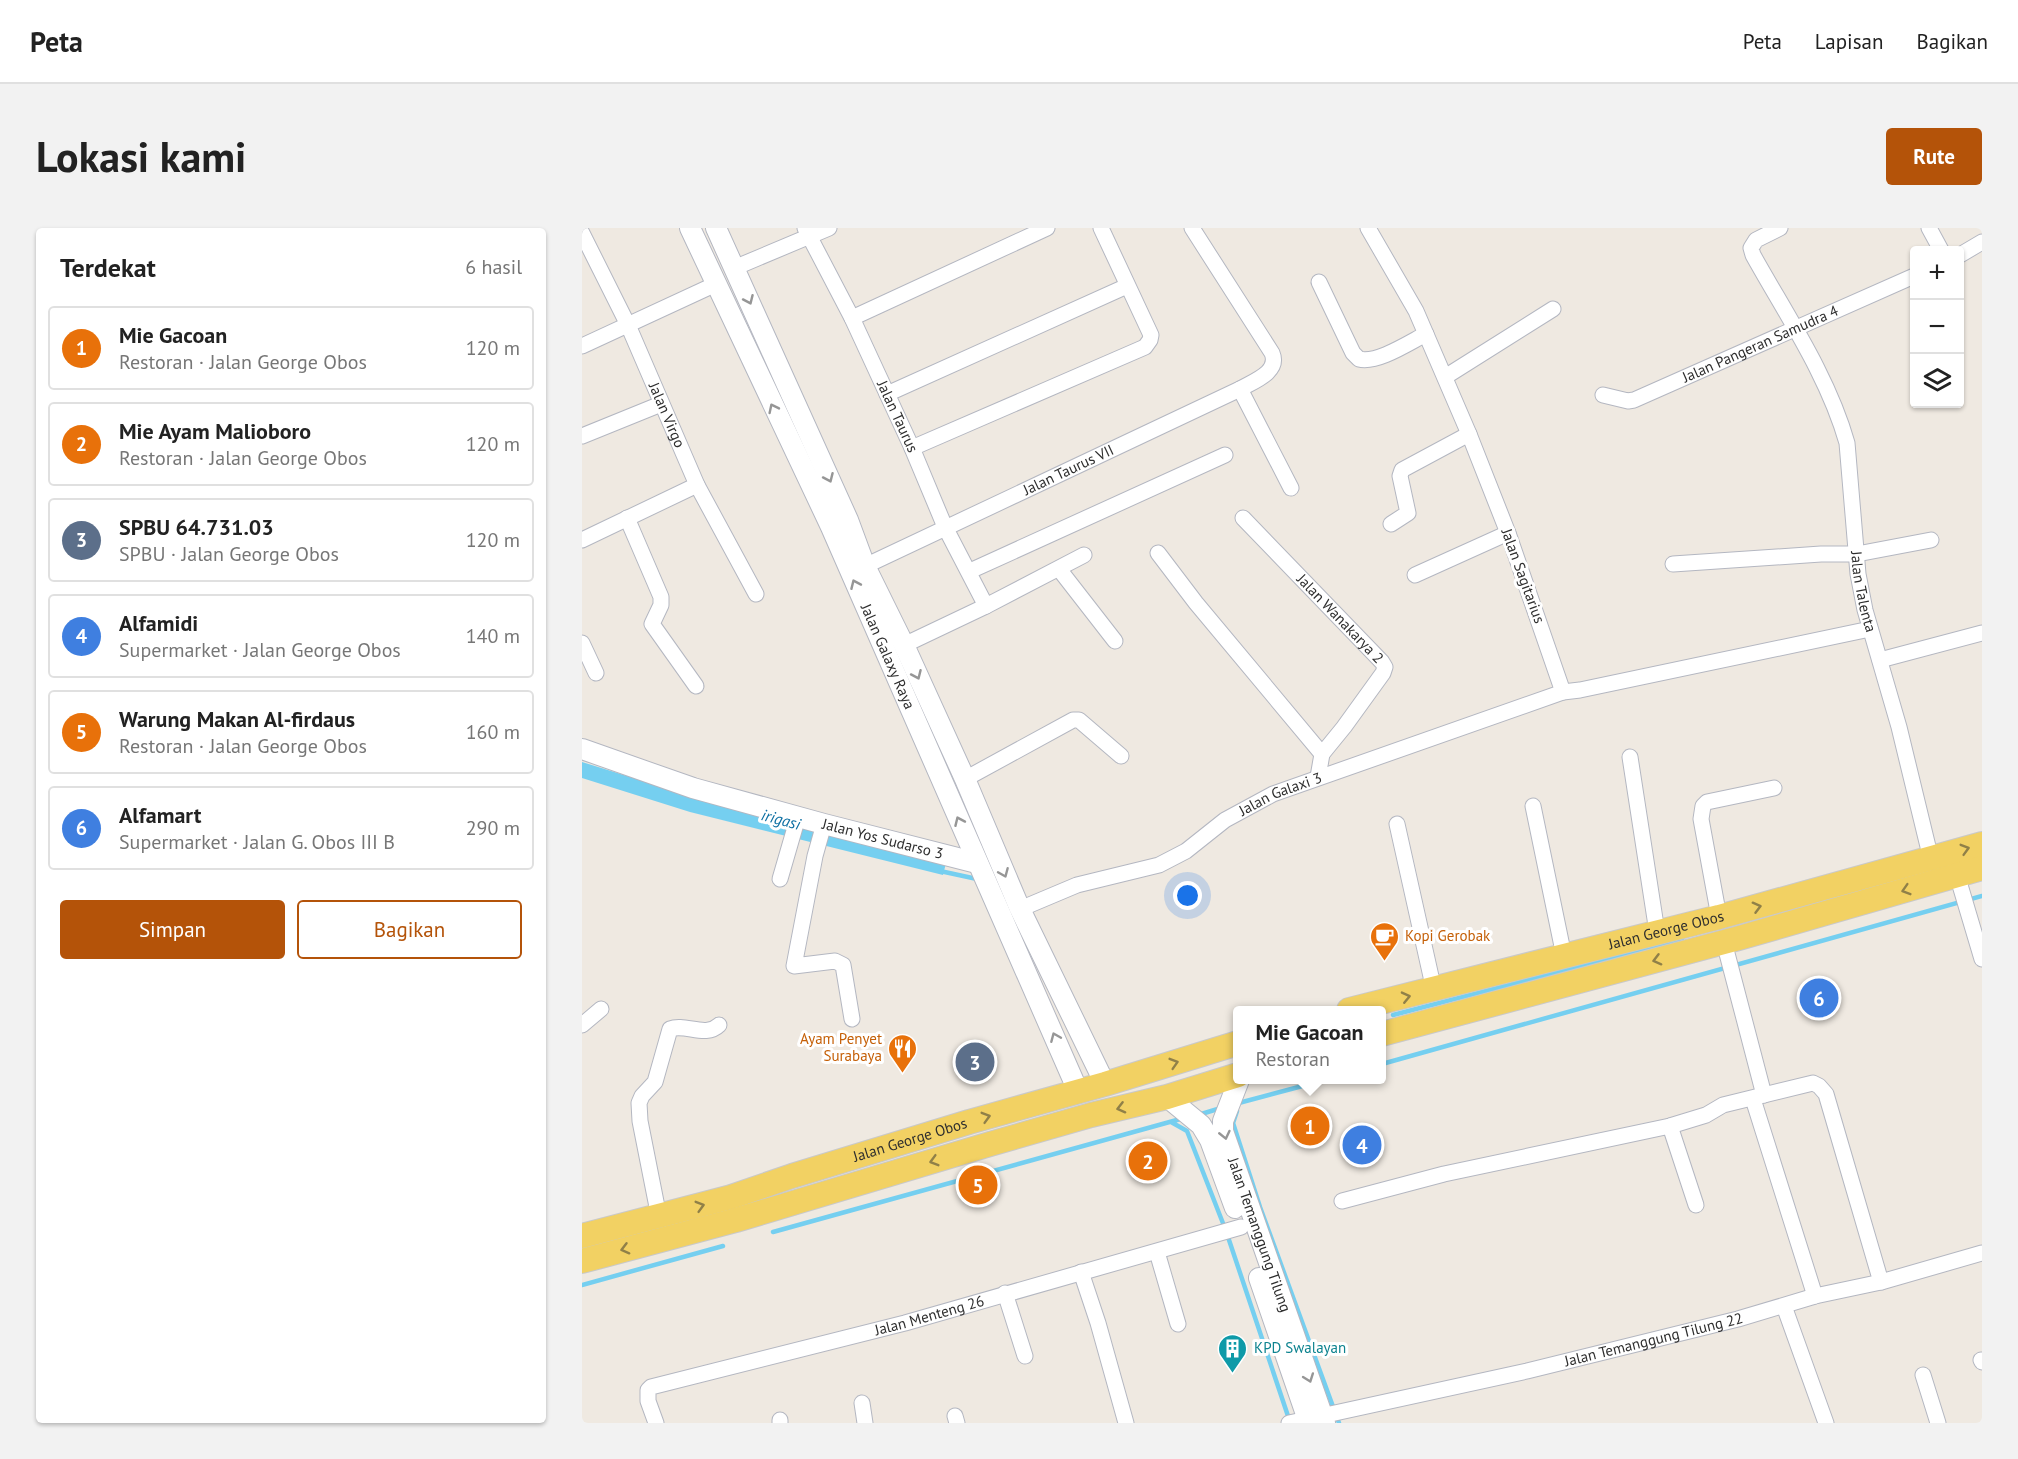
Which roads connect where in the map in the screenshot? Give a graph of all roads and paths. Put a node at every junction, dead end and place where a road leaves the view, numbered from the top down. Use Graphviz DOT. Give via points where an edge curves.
graph roads {
  1 [pos="690,228"];
  2 [pos="716,228"];
  3 [pos="829,228"];
  4 [pos="1047,228"];
  5 [pos="1101,228"];
  6 [pos="1192,228"];
  7 [pos="1368,228"];
  8 [pos="1780,228"];
  9 [pos="1929,228"];
  10 [pos="807,233"];
  11 [pos="583,240"];
  12 [pos="1982,242"];
  13 [pos="1939,246"];
  14 [pos="1964,252"];
  15 [pos="734,268"];
  16 [pos="1910,278"];
  17 [pos="1319,282"];
  18 [pos="716,284"];
  19 [pos="1127,286"];
  20 [pos="1554,309"];
  21 [pos="852,318"];
  22 [pos="628,325"];
  23 [pos="1794,329"];
  24 [pos="1426,334"];
  25 [pos="582,346"];
  26 [pos="1445,378"];
  27 [pos="1240,389"];
  28 [pos="887,394"];
  29 [pos="1603,395"];
  30 [pos="661,404"];
  31 [pos="1469,434"];
  32 [pos="582,436"];
  33 [pos="912,448"];
  34 [pos="1225,455"];
  35 [pos="697,485"];
  36 [pos="1291,488"];
  37 [pos="627,518"];
  38 [pos="1243,518"];
  39 [pos="839,524"];
  40 [pos="1391,524"];
  41 [pos="945,527"];
  42 [pos="1508,533"];
  43 [pos="582,540"];
  44 [pos="1932,540"];
  45 [pos="1158,553"];
  46 [pos="1857,554"];
  47 [pos="1084,555"];
  48 [pos="1673,564"];
  49 [pos="865,566"];
  50 [pos="1059,569"];
  51 [pos="969,571"];
  52 [pos="1415,576"];
  53 [pos="756,594"];
  54 [pos="986,606"];
  55 [pos="1870,629"];
  56 [pos="1982,633"];
  57 [pos="1115,641"];
  58 [pos="582,644"];
  59 [pos="904,645"];
  60 [pos="1880,660"];
  61 [pos="596,674"];
  62 [pos="696,686"];
  63 [pos="1563,692"];
  64 [pos="582,749"];
  65 [pos="1322,754"];
  66 [pos="1121,756"];
  67 [pos="1630,757"];
  68 [pos="1318,777"];
  69 [pos="965,779"];
  70 [pos="1774,788"];
  71 [pos="1533,806"];
  72 [pos="1397,824"];
  73 [pos="796,825"];
  74 [pos="822,831"];
  75 [pos="1982,844"];
  76 [pos="1931,859"];
  77 [pos="977,863"];
  78 [pos="1982,868"];
  79 [pos="1957,875"];
  80 [pos="780,879"];
  81 [pos="1020,909"];
  82 [pos="1719,917"];
  83 [pos="1685,926"];
  84 [pos="1657,932"];
  85 [pos="1724,942"];
  86 [pos="1692,951"];
  87 [pos="1564,956"];
  88 [pos="1982,959"];
  89 [pos="1434,990"];
  90 [pos="1369,1006"];
  91 [pos="601,1010"];
  92 [pos="852,1019"];
  93 [pos="582,1025"];
  94 [pos="719,1025"];
  95 [pos="1386,1033"];
  96 [pos="1233,1045"];
  97 [pos="1233,1077"];
  98 [pos="1105,1084"];
  99 [pos="1237,1084"];
  100 [pos="1078,1091"];
  101 [pos="1167,1097"];
  102 [pos="1759,1097"];
  103 [pos="1670,1126"];
  104 [pos="1342,1202"];
  105 [pos="1696,1205"];
  106 [pos="659,1217"];
  107 [pos="1242,1227"];
  108 [pos="582,1236"];
  109 [pos="1157,1252"];
  110 [pos="1982,1253"];
  111 [pos="582,1261"];
  112 [pos="1081,1272"];
  113 [pos="1881,1282"];
  114 [pos="1005,1293"];
  115 [pos="1815,1296"];
  116 [pos="1785,1306"];
  117 [pos="1178,1324"];
  118 [pos="1025,1356"];
  119 [pos="1923,1375"];
  120 [pos="862,1403"];
  121 [pos="1311,1421"];
  122 [pos="656,1423"];
  123 [pos="865,1423"];
  124 [pos="1126,1423"];
  125 [pos="1826,1423"];
  126 [pos="1938,1423"];
  1 -- 18 [label="street, Jalan Galaxy Raya"];
  2 -- 15 [label="street, Jalan Galaxy Raya"];
  3 -- 10 [label="street"];
  4 -- 21 [label="street"];
  5 -- 19 [label="street"];
  6 -- 27 [label="street, Jalan Taurus VII" via="1272,352 1271,370"];
  7 -- 24 [label="street, Jalan Sagitarius"];
  8 -- 23 [label="street, Jalan Talenta" via="1756,240 1751,248"];
  9 -- 13 [label="street"];
  10 -- 15 [label="street"];
  10 -- 21 [label="street, Jalan Taurus"];
  11 -- 22 [label="street, Jalan Virgo"];
  12 -- 14 [label="street"];
  15 -- 39 [label="street, Jalan Galaxy Raya, one-way"];
  16 -- 23 [label="street, Jalan Pangeran Samudra 4"];
  17 -- 24 [label="street" via="1359,359 1372,359"];
  18 -- 22 [label="street"];
  39 -- 18 [label="street, Jalan Galaxy Raya, one-way"];
  19 -- 28 [label="street"];
  19 -- 33 [label="street" via="1151,335 1145,347"];
  20 -- 26 [label="street"];
  21 -- 28 [label="street, Jalan Taurus"];
  22 -- 25 [label="street"];
  22 -- 30 [label="street, Jalan Virgo"];
  23 -- 29 [label="street, Jalan Pangeran Samudra 4" via="1634,400"];
  23 -- 46 [label="street, Jalan Talenta" via="1834,405 1847,443"];
  24 -- 26 [label="street, Jalan Sagitarius"];
  26 -- 31 [label="street, Jalan Sagitarius"];
  27 -- 36 [label="street"];
  27 -- 41 [label="street, Jalan Taurus VII"];
  28 -- 33 [label="street, Jalan Taurus"];
  30 -- 32 [label="street"];
  30 -- 35 [label="street, Jalan Virgo"];
  31 -- 40 [label="street" via="1402,471 1408,513"];
  31 -- 42 [label="street, Jalan Sagitarius"];
  33 -- 41 [label="street, Jalan Taurus"];
  34 -- 51 [label="street"];
  35 -- 37 [label="street"];
  35 -- 53 [label="street, Jalan Virgo"];
  37 -- 43 [label="street"];
  37 -- 62 [label="street" via="661,597 662,605 652,624"];
  38 -- 65 [label="street, Jalan Wanakarya 2" via="1385,667"];
  39 -- 49 [label="street, Jalan Galaxy Raya"];
  77 -- 39 [label="street, Jalan Galaxy Raya, one-way"];
  41 -- 49 [label="street, Jalan Taurus VII"];
  41 -- 51 [label="street, Jalan Taurus"];
  42 -- 52 [label="street"];
  42 -- 63 [label="street, Jalan Sagitarius"];
  44 -- 46 [label="street"];
  45 -- 65 [label="street, Jalan Galaxi 3"];
  46 -- 48 [label="street"];
  46 -- 55 [label="street, Jalan Talenta"];
  47 -- 50 [label="street"];
  49 -- 59 [label="street, Jalan Galaxy Raya"];
  50 -- 54 [label="street"];
  50 -- 57 [label="street"];
  51 -- 54 [label="street, Jalan Taurus"];
  54 -- 59 [label="street"];
  55 -- 60 [label="street, Jalan Talenta"];
  55 -- 63 [label="street"];
  56 -- 60 [label="street"];
  58 -- 61 [label="street"];
  59 -- 69 [label="street, Jalan Galaxy Raya, one-way"];
  60 -- 76 [label="street, Jalan Talenta"];
  63 -- 68 [label="street"];
  64 -- 73 [label="street, Jalan Yos Sudarso 3"];
  65 -- 68 [label="street, Jalan Galaxi 3"];
  66 -- 69 [label="street" via="1079,720 1072,720"];
  67 -- 84 [label="street"];
  68 -- 81 [label="street, Jalan Galaxi 3" via="1273,794 1225,820 1186,851 1159,865 1077,885"];
  69 -- 81 [label="street, Jalan Galaxy Raya, one-way"];
  70 -- 82 [label="street" via="1703,806 1701,819"];
  71 -- 87 [label="street"];
  72 -- 89 [label="street"];
  73 -- 74 [label="street, Jalan Yos Sudarso 3"];
  73 -- 80 [label="street"];
  74 -- 77 [label="street, Jalan Yos Sudarso 3"];
  74 -- 92 [label="street" via="794,966 835,961 843,964"];
  76 -- 75 [label="main road, Jalan George Obos, one-way"];
  82 -- 76 [label="main road, Jalan George Obos, one-way"];
  100 -- 77 [label="street, Jalan Galaxy Raya, one-way"];
  78 -- 79 [label="main road, Jalan George Obos"];
  79 -- 85 [label="main road, Jalan George Obos, one-way"];
  79 -- 88 [label="street"];
  81 -- 98 [label="street, Jalan Galaxy Raya"];
  82 -- 83 [label="main road, Jalan George Obos"];
  83 -- 84 [label="main road, Jalan George Obos"];
  83 -- 86 [label="main road"];
  84 -- 87 [label="main road, Jalan George Obos"];
  85 -- 86 [label="main road, Jalan George Obos"];
  85 -- 102 [label="street"];
  86 -- 95 [label="main road, Jalan George Obos, one-way"];
  87 -- 89 [label="main road, Jalan George Obos"];
  90 -- 89 [label="main road, Jalan George Obos, one-way"];
  91 -- 93 [label="street"];
  94 -- 106 [label="street" via="704,1031 670,1029 655,1082 641,1098 640,1121"];
  98 -- 96 [label="main road, Jalan George Obos, one-way"];
  97 -- 101 [label="main road, Jalan George Obos"];
  98 -- 100 [label="main road, Jalan George Obos"];
  99 -- 121 [label="street, Jalan Temanggung Tilung, one-way" via="1223,1131"];
  106 -- 100 [label="main road, Jalan George Obos, one-way"];
  101 -- 107 [label="street" via="1195,1119 1210,1140"];
  101 -- 111 [label="main road, Jalan George Obos, one-way" via="1091,1115 736,1220"];
  102 -- 103 [label="street"];
  102 -- 113 [label="street" via="1813,1083 1823,1089"];
  102 -- 115 [label="street"];
  103 -- 104 [label="street" via="1443,1174"];
  103 -- 105 [label="street"];
  106 -- 108 [label="main road, Jalan George Obos"];
  107 -- 109 [label="street, Jalan Menteng 26"];
  107 -- 121 [label="street"];
  109 -- 112 [label="street, Jalan Menteng 26"];
  109 -- 117 [label="street"];
  110 -- 113 [label="street, Jalan Temanggung Tilung 22"];
  112 -- 114 [label="street, Jalan Menteng 26"];
  112 -- 124 [label="street"];
  113 -- 115 [label="street, Jalan Temanggung Tilung 22"];
  114 -- 118 [label="street"];
  114 -- 122 [label="street, Jalan Menteng 26" via="905,1323 651,1387 648,1401"];
  115 -- 116 [label="street, Jalan Temanggung Tilung 22"];
  116 -- 121 [label="street, Jalan Temanggung Tilung 22"];
  116 -- 125 [label="street"];
  119 -- 126 [label="street"];
  120 -- 123 [label="street"];
}
